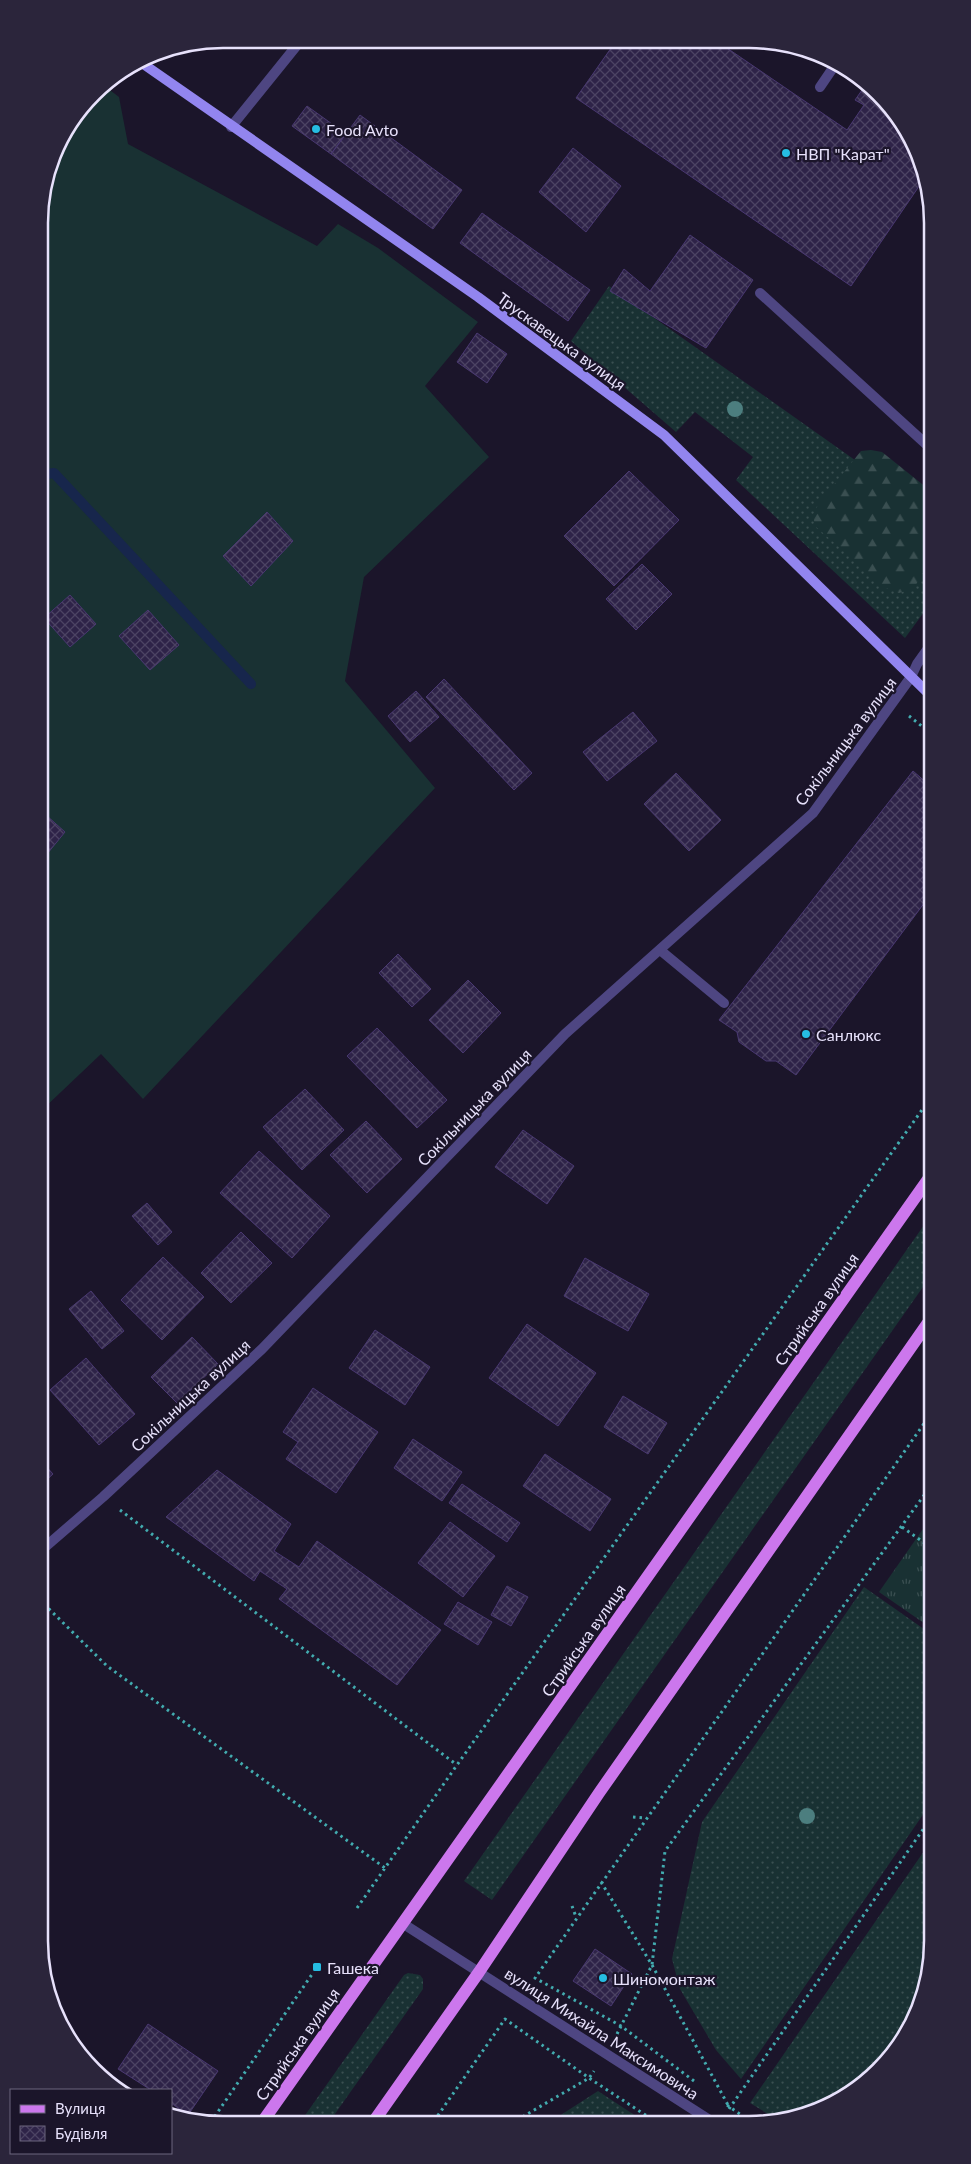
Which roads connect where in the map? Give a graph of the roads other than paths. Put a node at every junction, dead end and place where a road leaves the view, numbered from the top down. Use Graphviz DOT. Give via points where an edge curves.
graph roads {
  1 [pos="295,48"];
  2 [pos="146,66"];
  3 [pos="832,69"];
  4 [pos="820,87"];
  5 [pos="231,127"];
  6 [pos="760,293"];
  7 [pos="924,442"];
  8 [pos="924,655"];
  9 [pos="911,677"];
  10 [pos="924,689"];
  11 [pos="660,950"];
  12 [pos="724,1003"];
  13 [pos="923,1186"];
  14 [pos="923,1329"];
  15 [pos="48,1545"];
  16 [pos="402,1923"];
  17 [pos="479,1972"];
  18 [pos="267,2116"];
  19 [pos="378,2116"];
  20 [pos="703,2116"];
  1 -- 5 [label="street"];
  2 -- 5 [label="street, Трускавецька вулиця"];
  3 -- 4 [label="street"];
  5 -- 9 [label="street, Трускавецька вулиця" via="478,297 664,434"];
  6 -- 7 [label="street"];
  8 -- 9 [label="street, Сокільницька вулиця"];
  9 -- 10 [label="street, Трускавецька вулиця"];
  9 -- 11 [label="street, Сокільницька вулиця" via="813,813"];
  11 -- 12 [label="street"];
  11 -- 15 [label="street, Сокільницька вулиця" via="565,1034 262,1349"];
  13 -- 16 [label="main road, Стрийська вулиця"];
  14 -- 17 [label="main road" via="599,1793"];
  16 -- 17 [label="street, вулиця Михайла Максимовича"];
  16 -- 18 [label="main road, Стрийська вулиця"];
  17 -- 19 [label="main road"];
  17 -- 20 [label="street, вулиця Михайла Максимовича"];
}
